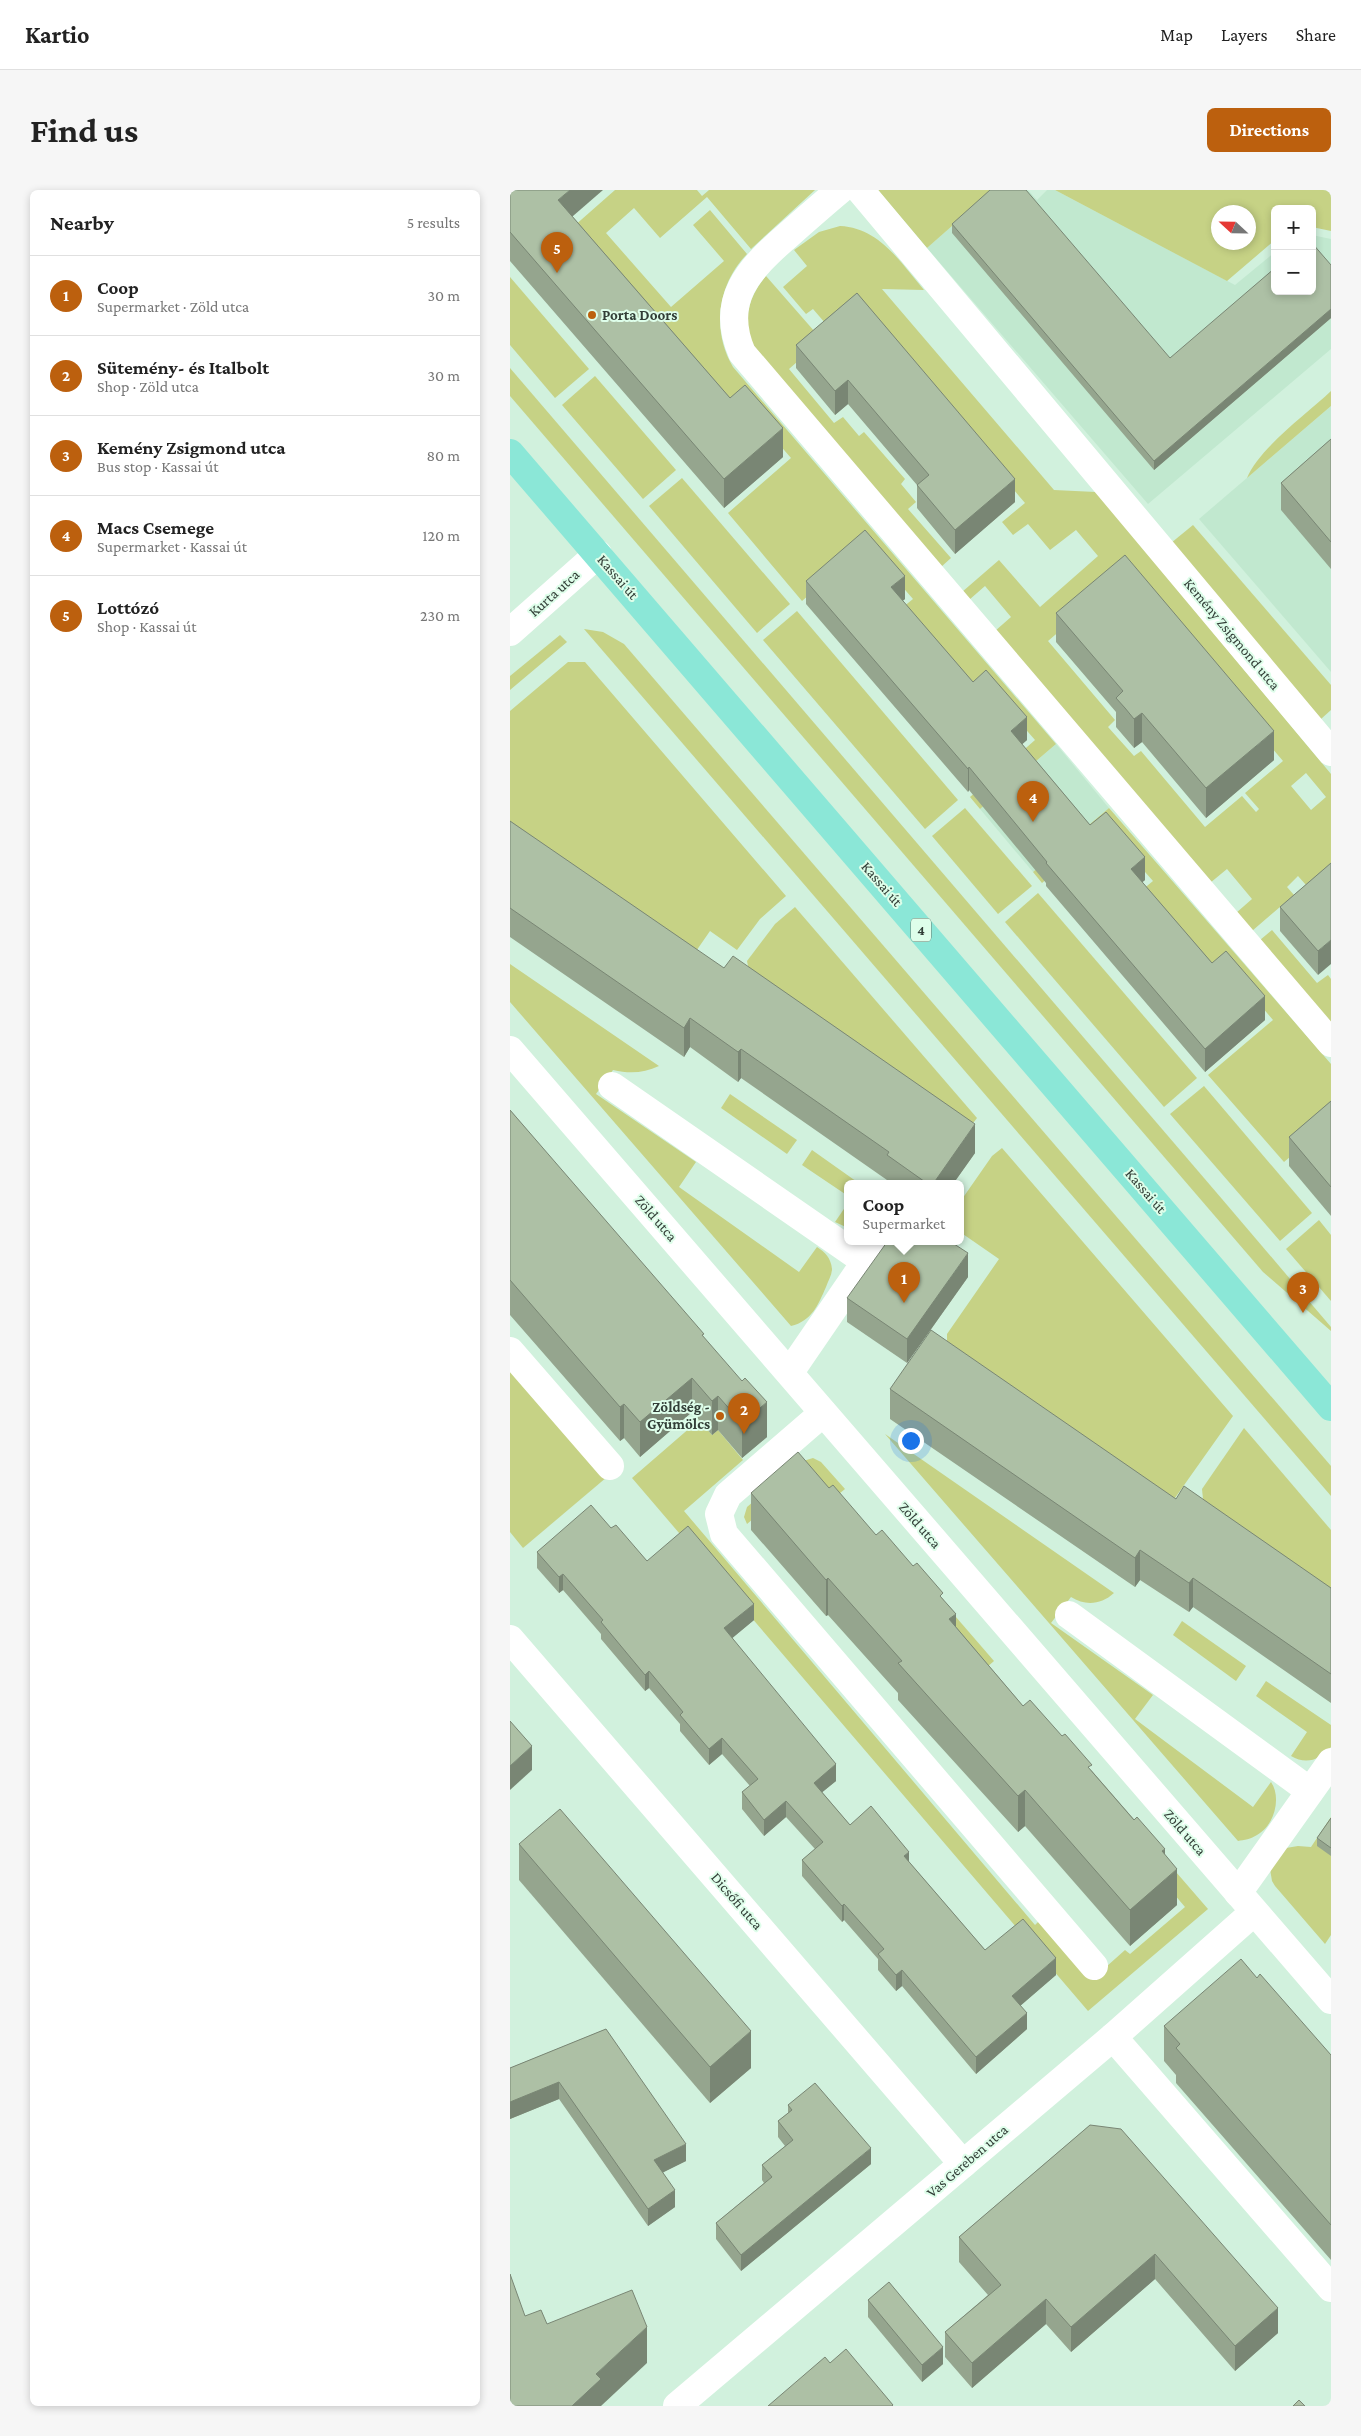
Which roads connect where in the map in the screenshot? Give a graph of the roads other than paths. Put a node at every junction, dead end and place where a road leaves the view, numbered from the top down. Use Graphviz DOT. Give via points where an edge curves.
graph roads {
  1 [pos="840,190"];
  2 [pos="860,190"];
  3 [pos="510,453"];
  4 [pos="598,554"];
  5 [pos="510,632"];
  6 [pos="1331,752"];
  7 [pos="1331,1043"];
  8 [pos="510,1050"];
  9 [pos="612,1086"];
  10 [pos="844,1234"];
  11 [pos="862,1245"];
  12 [pos="873,1252"];
  13 [pos="510,1351"];
  14 [pos="790,1372"];
  15 [pos="1331,1407"];
  16 [pos="823,1413"];
  17 [pos="610,1466"];
  18 [pos="1069,1615"];
  19 [pos="510,1639"];
  20 [pos="1331,1762"];
  21 [pos="1310,1791"];
  22 [pos="1246,1903"];
  23 [pos="1094,1966"];
  24 [pos="1331,2000"];
  25 [pos="1113,2037"];
  26 [pos="963,2164"];
  27 [pos="1331,2288"];
  28 [pos="677,2406"];
  1 -- 7 [label="street" via="765,255 744,280 734,311 735,333 742,353"];
  2 -- 6 [label="street, Kemény Zsigmond utca"];
  3 -- 4 [label="main road, Kassai út / 4"];
  4 -- 5 [label="street, Kurta utca"];
  4 -- 15 [label="main road, Kassai út / 4"];
  8 -- 14 [label="street, Zöld utca"];
  9 -- 10 [label="street"];
  11 -- 12 [label="street"];
  12 -- 14 [label="street"];
  13 -- 17 [label="street"];
  14 -- 16 [label="street, Zöld utca"];
  16 -- 22 [label="street, Zöld utca"];
  16 -- 23 [label="street" via="728,1495 721,1507 721,1527 760,1577"];
  18 -- 21 [label="street"];
  19 -- 26 [label="street, Dicsőfi utca"];
  20 -- 21 [label="street, Vas Gereben utca"];
  21 -- 22 [label="street, Vas Gereben utca"];
  22 -- 24 [label="street, Zöld utca"];
  22 -- 25 [label="street, Vas Gereben utca"];
  25 -- 26 [label="street, Vas Gereben utca"];
  25 -- 27 [label="street"];
  26 -- 28 [label="street, Vas Gereben utca"];
}
